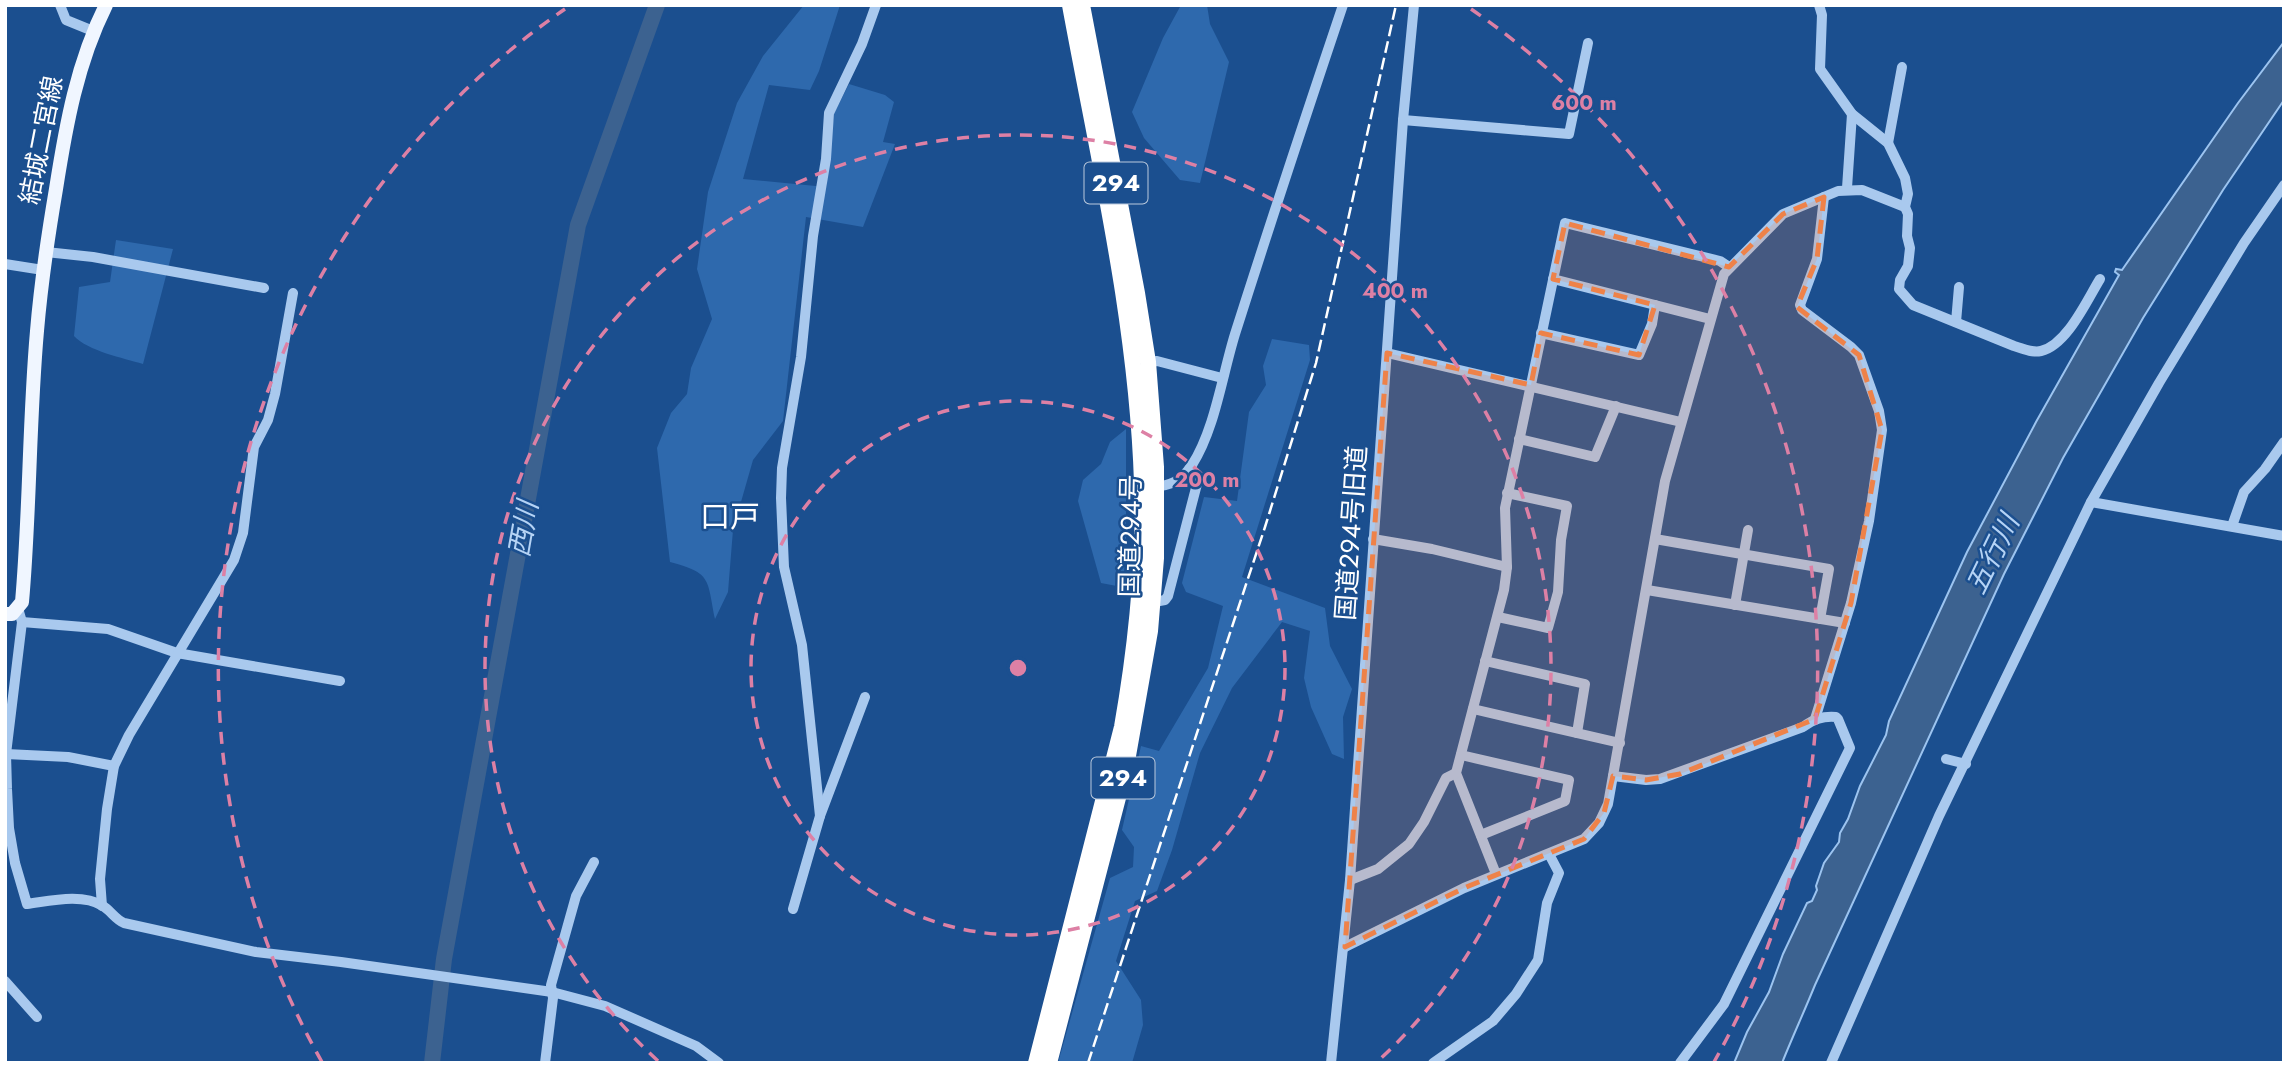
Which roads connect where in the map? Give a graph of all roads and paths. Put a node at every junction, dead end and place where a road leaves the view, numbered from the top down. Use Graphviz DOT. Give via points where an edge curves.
graph roads {
  1 [pos="61,5"];
  2 [pos="106,5"];
  3 [pos="876,5"];
  4 [pos="1070,5"];
  5 [pos="1083,5"];
  6 [pos="1343,5"];
  7 [pos="1413,5"];
  8 [pos="1819,5"];
  9 [pos="93,32"];
  10 [pos="1588,43"];
  11 [pos="1902,67"];
  12 [pos="1852,114"];
  13 [pos="1403,120"];
  14 [pos="1888,143"];
  15 [pos="2284,185"];
  16 [pos="1847,188"];
  17 [pos="1825,197"];
  18 [pos="1905,207"];
  19 [pos="46,253"];
  20 [pos="5,264"];
  21 [pos="1729,268"];
  22 [pos="43,270"];
  23 [pos="1553,279"];
  24 [pos="2100,279"];
  25 [pos="1959,287"];
  26 [pos="264,288"];
  27 [pos="293,293"];
  28 [pos="1655,305"];
  29 [pos="1710,319"];
  30 [pos="1956,322"];
  31 [pos="1541,333"];
  32 [pos="1387,353"];
  33 [pos="1148,362"];
  34 [pos="1222,378"];
  35 [pos="1531,385"];
  36 [pos="1616,406"];
  37 [pos="1681,422"];
  38 [pos="1519,439"];
  39 [pos="2284,442"];
  40 [pos="1189,469"];
  41 [pos="1149,487"];
  42 [pos="1507,494"];
  43 [pos="2091,502"];
  44 [pos="2232,526"];
  45 [pos="1748,530"];
  46 [pos="2284,536"];
  47 [pos="1373,539"];
  48 [pos="1655,539"];
  49 [pos="1744,554"];
  50 [pos="1507,568"];
  51 [pos="1647,590"];
  52 [pos="1154,602"];
  53 [pos="1735,605"];
  54 [pos="15,615"];
  55 [pos="1497,617"];
  56 [pos="1821,619"];
  57 [pos="1845,623"];
  58 [pos="177,653"];
  59 [pos="1485,662"];
  60 [pos="340,681"];
  61 [pos="865,697"];
  62 [pos="1473,709"];
  63 [pos="1815,719"];
  64 [pos="1577,733"];
  65 [pos="1620,743"];
  66 [pos="6,754"];
  67 [pos="1461,755"];
  68 [pos="1946,759"];
  69 [pos="1966,764"];
  70 [pos="114,765"];
  71 [pos="1457,773"];
  72 [pos="1613,776"];
  73 [pos="820,816"];
  74 [pos="1481,835"];
  75 [pos="1549,854"];
  76 [pos="594,862"];
  77 [pos="1496,874"];
  78 [pos="1350,880"];
  79 [pos="102,905"];
  80 [pos="793,909"];
  81 [pos="1345,947"];
  82 [pos="5,981"];
  83 [pos="552,992"];
  84 [pos="37,1017"];
  85 [pos="545,1063"];
  86 [pos="719,1063"];
  87 [pos="1036,1063"];
  88 [pos="1049,1063"];
  89 [pos="1331,1063"];
  90 [pos="1433,1063"];
  91 [pos="1680,1063"];
  92 [pos="1831,1063"];
  1 -- 9 [label="street" via="66,20"];
  2 -- 9 [label="main road, 結城二宮線"];
  3 -- 73 [label="street" via="829,113 801,357 782,468 784,567 802,646"];
  4 -- 41 [label="highway, 国道294号 / 294" via="1124,305"];
  5 -- 33 [label="highway, 国道294号 / 294"];
  6 -- 34 [label="street"];
  7 -- 13 [label="street, 国道294号旧道"];
  8 -- 12 [label="street" via="1820,69"];
  9 -- 19 [label="main road, 結城二宮線" via="75,87"];
  10 -- 13 [label="street" via="1569,134"];
  11 -- 14 [label="street"];
  12 -- 14 [label="street"];
  12 -- 16 [label="street"];
  13 -- 32 [label="street, 国道294号旧道"];
  14 -- 18 [label="street" via="1905,178"];
  15 -- 43 [label="street" via="2165,372"];
  16 -- 17 [label="street"];
  16 -- 18 [label="street"];
  17 -- 21 [label="street" via="1783,214"];
  17 -- 57 [label="street" via="1817,258 1800,305 1859,355 1882,430 1869,521"];
  18 -- 30 [label="street" via="1910,248 1899,289 1913,304"];
  19 -- 22 [label="main road, 結城二宮線"];
  19 -- 26 [label="street" via="93,257"];
  20 -- 22 [label="street"];
  21 -- 23 [label="street" via="1720,261 1565,222"];
  21 -- 29 [label="street"];
  22 -- 54 [label="main road, 結城二宮線" via="22,602"];
  23 -- 28 [label="street"];
  23 -- 31 [label="street"];
  24 -- 30 [label="street" via="2069,330 2040,352"];
  25 -- 30 [label="street"];
  27 -- 58 [label="street" via="275,394 254,447 243,533 234,560"];
  28 -- 29 [label="street"];
  28 -- 31 [label="street" via="1639,355"];
  29 -- 37 [label="street"];
  31 -- 35 [label="street"];
  32 -- 35 [label="street"];
  32 -- 47 [label="street, 国道294号旧道"];
  33 -- 34 [label="street"];
  33 -- 41 [label="highway, 国道294号 / 294" via="1153,398"];
  34 -- 40 [label="street" via="1207,434"];
  35 -- 36 [label="street"];
  35 -- 38 [label="street"];
  36 -- 37 [label="street"];
  36 -- 38 [label="street" via="1595,457"];
  37 -- 48 [label="street"];
  38 -- 42 [label="street"];
  39 -- 44 [label="street" via="2245,492"];
  40 -- 41 [label="street" via="1177,482"];
  40 -- 52 [label="street" via="1196,484 1168,596"];
  41 -- 52 [label="highway, 国道294号 / 294"];
  41 -- 87 [label="highway, 国道294号 / 294" via="1132,672 1122,727"];
  42 -- 50 [label="street"];
  42 -- 55 [label="street" via="1567,506 1558,592 1548,628"];
  43 -- 44 [label="street"];
  43 -- 69 [label="street"];
  44 -- 46 [label="street"];
  45 -- 49 [label="street"];
  47 -- 50 [label="street"];
  47 -- 78 [label="street, 国道294号旧道"];
  48 -- 49 [label="street"];
  48 -- 51 [label="street"];
  49 -- 53 [label="street"];
  49 -- 56 [label="street" via="1829,569"];
  50 -- 55 [label="street"];
  51 -- 53 [label="street"];
  51 -- 65 [label="street"];
  52 -- 88 [label="highway, 国道294号 / 294" via="1126,767"];
  53 -- 56 [label="street"];
  54 -- 58 [label="street" via="108,629"];
  54 -- 66 [label="street"];
  55 -- 59 [label="street"];
  56 -- 57 [label="street"];
  57 -- 63 [label="street"];
  58 -- 60 [label="street"];
  58 -- 70 [label="street"];
  59 -- 62 [label="street"];
  59 -- 64 [label="street" via="1585,684"];
  61 -- 73 [label="street"];
  62 -- 64 [label="street"];
  62 -- 67 [label="street"];
  63 -- 72 [label="street" via="1680,774 1646,780"];
  63 -- 91 [label="street" via="1836,717 1850,748 1724,1004"];
  64 -- 65 [label="street"];
  65 -- 72 [label="street"];
  66 -- 70 [label="street"];
  66 -- 79 [label="street" via="9,828 27,904 74,900"];
  67 -- 71 [label="street"];
  67 -- 74 [label="street" via="1569,780 1565,802"];
  68 -- 69 [label="street"];
  69 -- 92 [label="street"];
  70 -- 79 [label="street" via="100,879"];
  71 -- 74 [label="street"];
  71 -- 78 [label="street" via="1446,778 1409,844 1378,869"];
  72 -- 75 [label="street" via="1608,804 1592,832"];
  73 -- 80 [label="street"];
  74 -- 77 [label="street"];
  75 -- 77 [label="street"];
  75 -- 90 [label="street" via="1559,873 1547,903 1538,960 1493,1021"];
  76 -- 83 [label="street" via="572,907"];
  77 -- 81 [label="street"];
  78 -- 81 [label="street, 国道294号旧道"];
  79 -- 83 [label="street" via="124,923 256,952"];
  81 -- 89 [label="street, 国道294号旧道"];
  82 -- 84 [label="street"];
  83 -- 85 [label="street"];
  83 -- 86 [label="street" via="605,1006 696,1046"];
}
